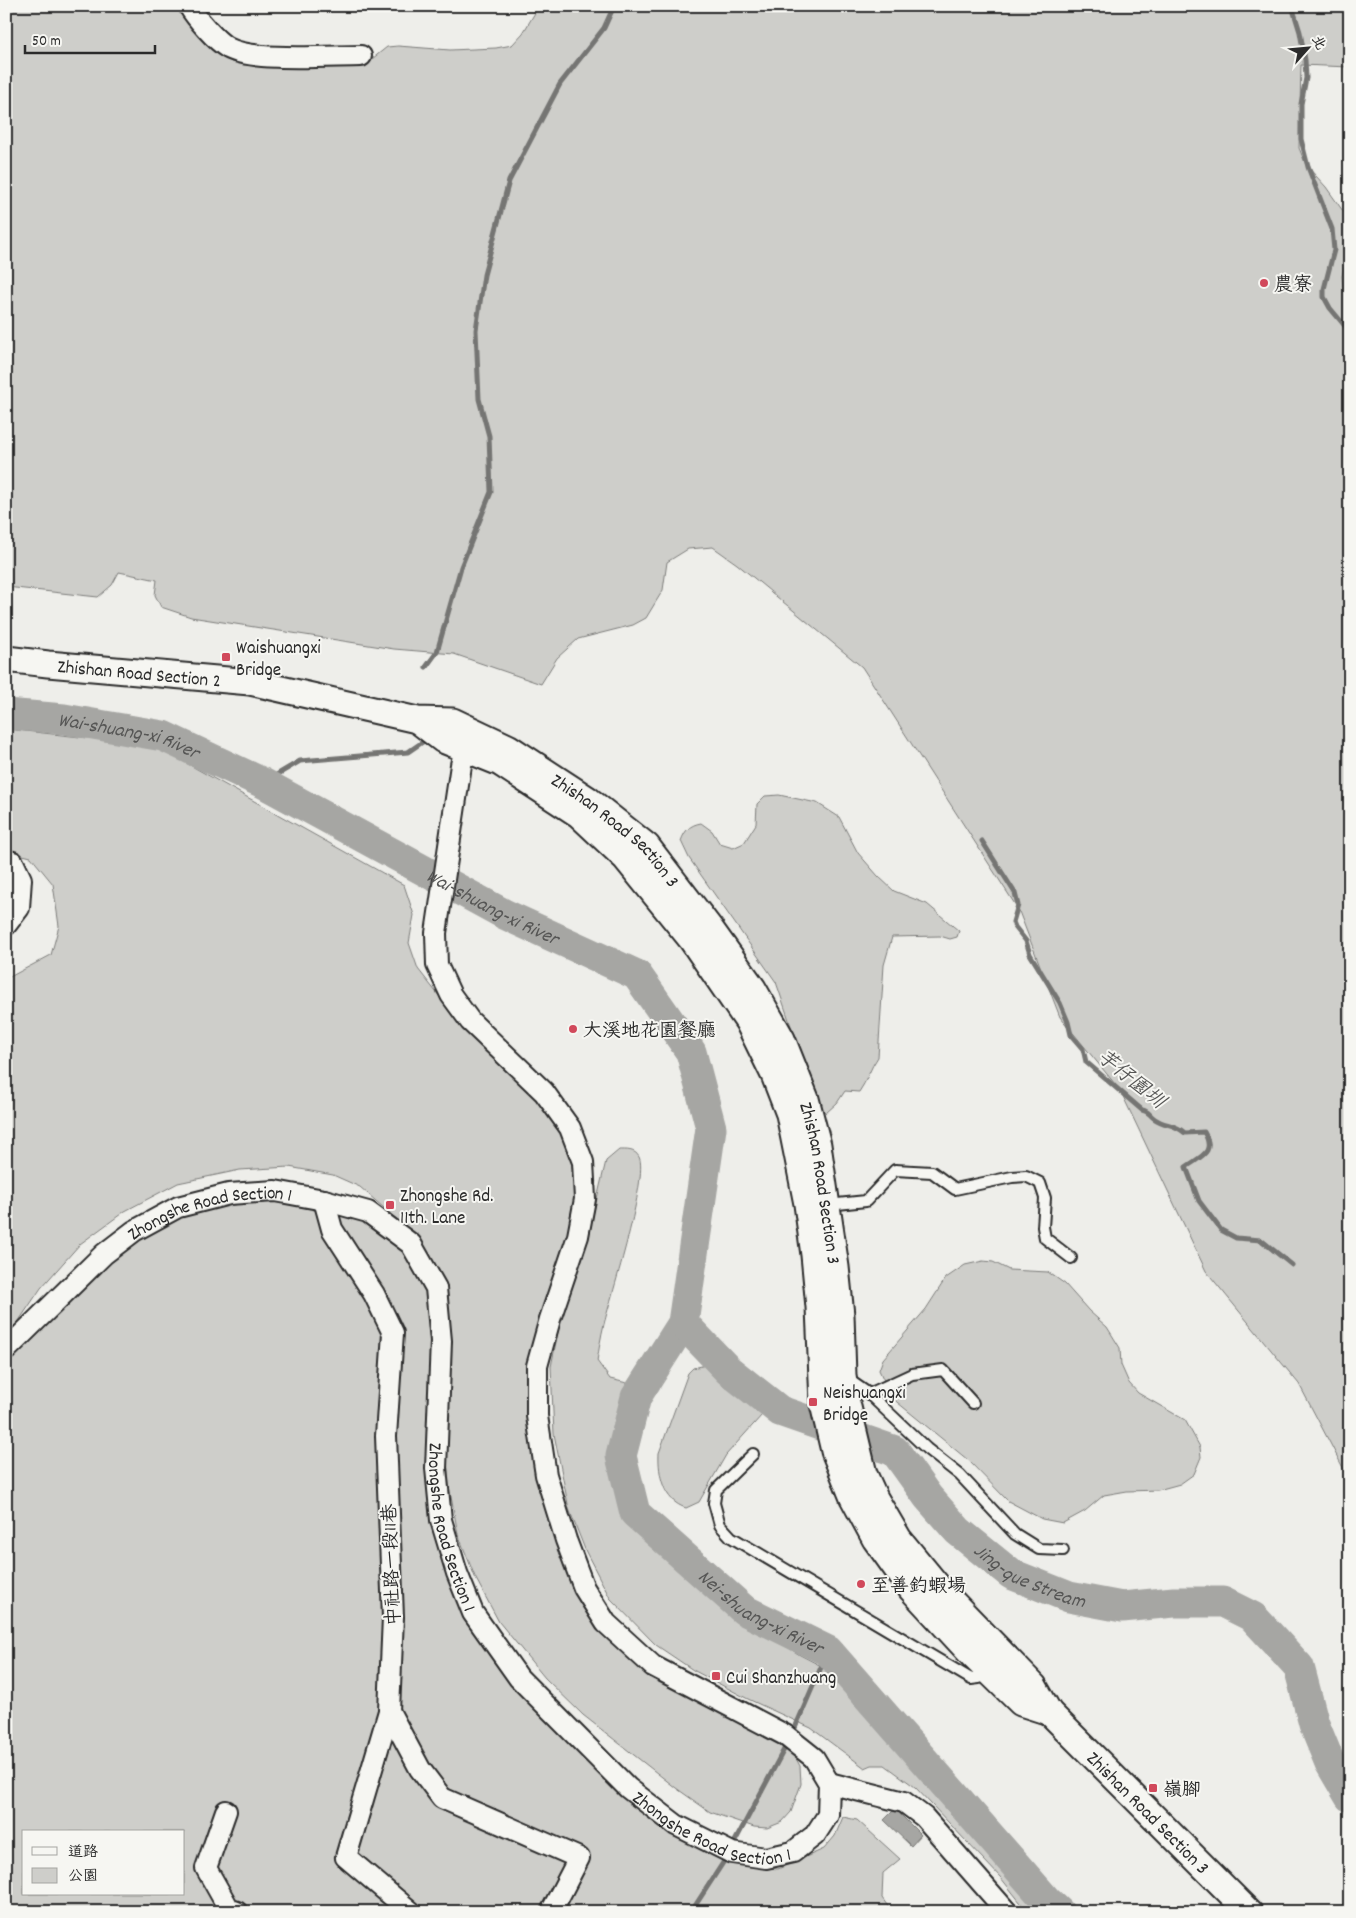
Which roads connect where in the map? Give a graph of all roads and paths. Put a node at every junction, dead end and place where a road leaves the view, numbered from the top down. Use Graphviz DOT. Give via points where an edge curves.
graph roads {
  1 [pos="189,6"];
  2 [pos="361,56"];
  3 [pos="6,659"];
  4 [pos="465,749"];
  5 [pos="6,860"];
  6 [pos="6,925"];
  7 [pos="324,1200"];
  8 [pos="828,1205"];
  9 [pos="1070,1258"];
  10 [pos="6,1350"];
  11 [pos="846,1400"];
  12 [pos="973,1403"];
  13 [pos="753,1454"];
  14 [pos="1063,1550"];
  15 [pos="997,1664"];
  16 [pos="390,1711"];
  17 [pos="829,1783"];
  18 [pos="226,1811"];
  19 [pos="237,1912"];
  20 [pos="411,1912"];
  21 [pos="551,1912"];
  22 [pos="1007,1912"];
  23 [pos="1249,1912"];
  1 -- 2 [label="street" via="196,18 228,48 252,56"];
  3 -- 4 [label="street, Zhishan Road Section 2" via="250,682 417,720 443,740"];
  4 -- 8 [label="street, Zhishan Road Section 3" via="508,747 589,800 647,846 753,988 782,1038 806,1100 818,1145"];
  4 -- 11 [label="street, Zhishan Road Section 3" via="500,763 578,814 626,859 691,939 748,1022 789,1114 807,1204 818,1298"];
  4 -- 17 [label="street" via="436,933 436,965 451,995 470,1021 544,1092 570,1128 583,1162 585,1199 578,1236 537,1366 537,1416 546,1475 566,1540 584,1588 606,1623 652,1666 785,1735 814,1758"];
  5 -- 6 [label="street" via="13,862 21,878 19,908"];
  7 -- 10 [label="street, Zhongshe Road Section 1" via="275,1191 230,1194 178,1207 134,1231 104,1254"];
  7 -- 16 [label="street, 中社路一段11巷" via="332,1228 374,1294 392,1333 386,1436 393,1617"];
  7 -- 17 [label="street, Zhongshe Road Section 1" via="368,1212 411,1244 436,1288 442,1341 436,1468 442,1520 457,1573 473,1613 519,1678 628,1788 676,1825 732,1853 766,1858 793,1852 815,1835 828,1815"];
  8 -- 9 [label="lane" via="866,1201 894,1170 932,1172 955,1189 1026,1176 1040,1183 1045,1198 1045,1238"];
  8 -- 11 [label="street, Zhishan Road Section 3" via="842,1315"];
  11 -- 12 [label="lane" via="912,1374 943,1370"];
  11 -- 14 [label="lane" via="927,1449 960,1474 1015,1534 1039,1549"];
  11 -- 15 [label="street, Zhishan Road Section 3" via="845,1448 864,1474 899,1539"];
  13 -- 15 [label="lane" via="716,1490 714,1502 720,1525 732,1537 971,1679 979,1678"];
  15 -- 23 [label="street, Zhishan Road Section 3" via="1034,1686 1049,1712"];
  16 -- 20 [label="street, 中社路一段11巷" via="346,1857"];
  16 -- 21 [label="street" via="420,1769 442,1798 579,1858"];
  17 -- 22 [label="street" via="904,1802 924,1817"];
  18 -- 19 [label="street" via="206,1868 229,1909"];
}
